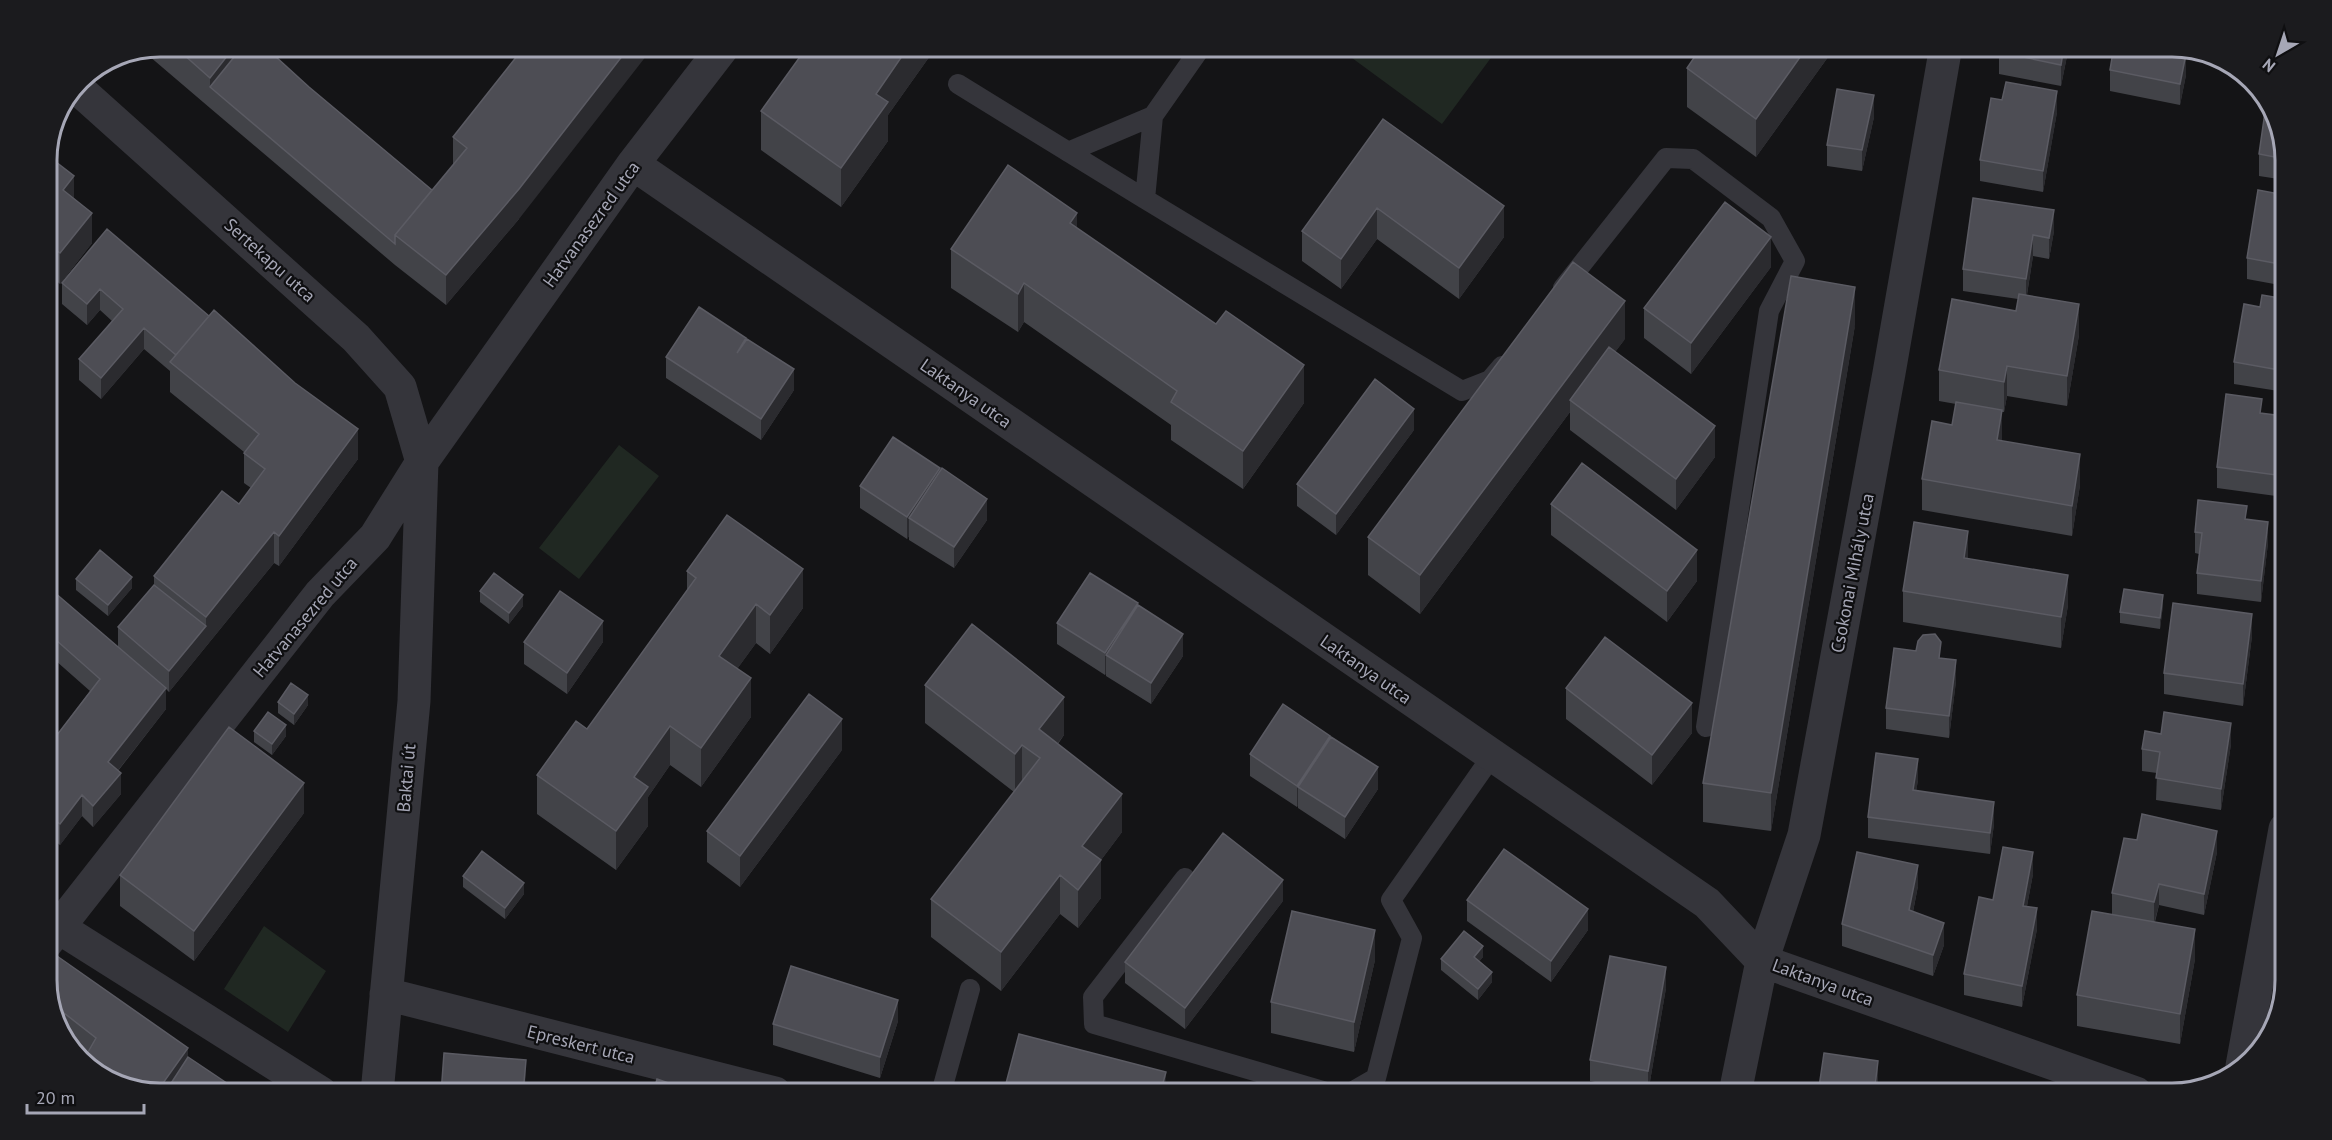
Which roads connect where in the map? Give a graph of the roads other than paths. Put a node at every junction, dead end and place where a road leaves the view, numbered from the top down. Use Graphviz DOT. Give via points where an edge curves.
graph roads {
  1 [pos="716,57"];
  2 [pos="1194,57"];
  3 [pos="1944,57"];
  4 [pos="958,84"];
  5 [pos="82,93"];
  6 [pos="1153,116"];
  7 [pos="1068,152"];
  8 [pos="633,164"];
  9 [pos="1144,199"];
  10 [pos="1549,306"];
  11 [pos="1512,352"];
  12 [pos="422,462"];
  13 [pos="1706,727"];
  14 [pos="1492,756"];
  15 [pos="1185,878"];
  16 [pos="2275,884"];
  17 [pos="57,920"];
  18 [pos="57,933"];
  19 [pos="1762,961"];
  20 [pos="970,989"];
  21 [pos="386,994"];
  22 [pos="2244,1054"];
  23 [pos="303,1083"];
  24 [pos="378,1083"];
  25 [pos="732,1083"];
  26 [pos="944,1083"];
  27 [pos="1293,1083"];
  28 [pos="1368,1083"];
  29 [pos="1738,1083"];
  30 [pos="2105,1083"];
  1 -- 8 [label="street, Hatvanasezred utca"];
  2 -- 6 [label="lane"];
  3 -- 19 [label="street, Csokonai Mihály utca" via="1803,835"];
  4 -- 7 [label="lane"];
  5 -- 12 [label="street, Sertekapu utca" via="356,338 400,387"];
  6 -- 7 [label="lane"];
  6 -- 9 [label="lane"];
  7 -- 9 [label="lane"];
  8 -- 12 [label="street, Hatvanasezred utca"];
  8 -- 14 [label="street, Laktanya utca"];
  9 -- 11 [label="lane" via="1462,391 1490,380"];
  10 -- 13 [label="lane" via="1666,158 1693,159 1771,218 1796,261 1769,311"];
  12 -- 17 [label="street, Hatvanasezred utca" via="375,537 320,594"];
  12 -- 21 [label="street, Baktai út" via="414,701"];
  14 -- 19 [label="street, Laktanya utca" via="1707,903"];
  14 -- 28 [label="lane" via="1391,900 1412,938 1376,1078"];
  15 -- 27 [label="lane" via="1094,998 1094,1024"];
  16 -- 22 [label="street"];
  18 -- 23 [label="street, Hatvanasezred utca"];
  19 -- 29 [label="street, Csokonai Mihály utca"];
  19 -- 30 [label="street, Laktanya utca"];
  20 -- 26 [label="lane"];
  21 -- 24 [label="street, Baktai út"];
  21 -- 25 [label="street, Epreskert utca"];
}
